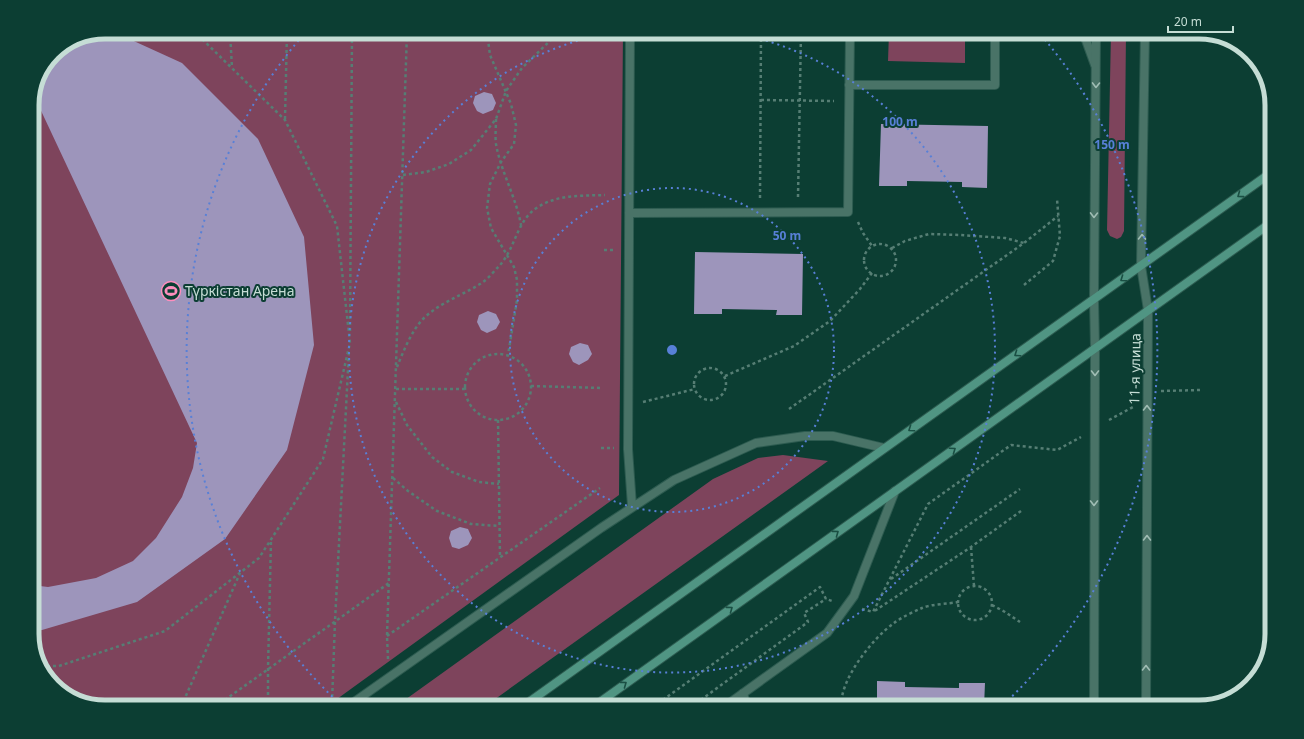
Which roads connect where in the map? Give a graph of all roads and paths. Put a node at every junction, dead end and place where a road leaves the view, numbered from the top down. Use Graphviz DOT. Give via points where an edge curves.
graph roads {
  1 [pos="202,39"];
  2 [pos="230,39"];
  3 [pos="286,39"];
  4 [pos="352,39"];
  5 [pos="407,39"];
  6 [pos="488,39"];
  7 [pos="552,39"];
  8 [pos="630,39"];
  9 [pos="761,39"];
  10 [pos="801,39"];
  11 [pos="850,39"];
  12 [pos="995,39"];
  13 [pos="1086,39"];
  14 [pos="1096,39"];
  15 [pos="1145,39"];
  16 [pos="232,68"];
  17 [pos="1096,69"];
  18 [pos="849,85"];
  19 [pos="506,91"];
  20 [pos="760,100"];
  21 [pos="800,100"];
  22 [pos="839,101"];
  23 [pos="496,119"];
  24 [pos="285,120"];
  25 [pos="501,162"];
  26 [pos="403,175"];
  27 [pos="1265,177"];
  28 [pos="605,195"];
  29 [pos="798,199"];
  30 [pos="1057,199"];
  31 [pos="629,212"];
  32 [pos="760,212"];
  33 [pos="848,212"];
  34 [pos="1058,216"];
  35 [pos="521,226"];
  36 [pos="1265,227"];
  37 [pos="1024,243"];
  38 [pos="872,246"];
  39 [pos="892,248"];
  40 [pos="506,255"];
  41 [pos="1141,266"];
  42 [pos="872,274"];
  43 [pos="1024,285"];
  44 [pos="1094,300"];
  45 [pos="1148,310"];
  46 [pos="350,343"];
  47 [pos="1095,348"];
  48 [pos="508,355"];
  49 [pos="396,369"];
  50 [pos="725,376"];
  51 [pos="531,386"];
  52 [pos="602,388"];
  53 [pos="396,389"];
  54 [pos="465,389"];
  55 [pos="695,389"];
  56 [pos="1201,390"];
  57 [pos="1147,398"];
  58 [pos="395,402"];
  59 [pos="628,405"];
  60 [pos="789,409"];
  61 [pos="498,420"];
  62 [pos="1095,429"];
  63 [pos="884,448"];
  64 [pos="393,478"];
  65 [pos="499,484"];
  66 [pos="600,488"];
  67 [pos="1020,488"];
  68 [pos="895,491"];
  69 [pos="632,506"];
  70 [pos="1021,512"];
  71 [pos="499,526"];
  72 [pos="271,539"];
  73 [pos="971,547"];
  74 [pos="500,558"];
  75 [pos="240,572"];
  76 [pos="890,580"];
  77 [pos="389,582"];
  78 [pos="974,586"];
  79 [pos="826,599"];
  80 [pos="958,602"];
  81 [pos="847,605"];
  82 [pos="992,605"];
  83 [pos="873,612"];
  84 [pos="335,621"];
  85 [pos="1020,622"];
  86 [pos="387,636"];
  87 [pos="48,666"];
  88 [pos="268,669"];
  89 [pos="389,678"];
  90 [pos="743,693"];
  91 [pos="184,700"];
  92 [pos="225,700"];
  93 [pos="268,700"];
  94 [pos="332,700"];
  95 [pos="357,700"];
  96 [pos="532,700"];
  97 [pos="602,700"];
  98 [pos="663,700"];
  99 [pos="701,700"];
  100 [pos="734,700"];
  101 [pos="745,700"];
  102 [pos="841,700"];
  103 [pos="1094,700"];
  104 [pos="1146,700"];
  1 -- 16 [label="path"];
  2 -- 16 [label="path"];
  3 -- 24 [label="path"];
  4 -- 46 [label="path"];
  5 -- 26 [label="path"];
  6 -- 19 [label="path" via="490,55"];
  7 -- 19 [label="path" via="522,68"];
  8 -- 31 [label="street"];
  9 -- 20 [label="path"];
  10 -- 21 [label="path"];
  11 -- 18 [label="street"];
  12 -- 18 [label="street" via="995,85"];
  13 -- 17 [label="street"];
  14 -- 17 [label="street"];
  41 -- 15 [label="street, 11-я улица, one-way"];
  16 -- 24 [label="path"];
  17 -- 44 [label="street, one-way"];
  18 -- 33 [label="street"];
  19 -- 23 [label="path"];
  19 -- 25 [label="path" via="516,125 514,144"];
  20 -- 21 [label="path"];
  20 -- 32 [label="path"];
  21 -- 22 [label="path"];
  21 -- 29 [label="path"];
  23 -- 25 [label="path" via="496,143"];
  23 -- 26 [label="path" via="471,150 450,164 426,172"];
  24 -- 46 [label="path" via="337,226"];
  25 -- 35 [label="path"];
  25 -- 40 [label="path" via="490,184 487,208 491,228"];
  26 -- 49 [label="path"];
  27 -- 41 [label="main road, one-way"];
  28 -- 35 [label="path" via="562,197 536,208 526,216"];
  30 -- 34 [label="path"];
  31 -- 32 [label="street"];
  31 -- 59 [label="street"];
  32 -- 33 [label="street"];
  33 -- 38 [label="path" via="856,218"];
  34 -- 37 [label="path"];
  34 -- 43 [label="path" via="1060,236 1053,261"];
  35 -- 40 [label="path"];
  36 -- 45 [label="main road"];
  37 -- 39 [label="path" via="1004,238 929,234"];
  37 -- 60 [label="path"];
  38 -- 39 [label="path" via="882,244"];
  38 -- 42 [label="path" via="865,254 864,260 867,270"];
  39 -- 42 [label="path" via="896,257 892,272 882,276"];
  40 -- 48 [label="path" via="514,267 517,280 517,300"];
  40 -- 49 [label="path" via="484,281 448,301 423,319 407,343"];
  41 -- 44 [label="main road, one-way"];
  41 -- 45 [label="street, 11-я улица"];
  42 -- 50 [label="path" via="830,320 794,346"];
  44 -- 47 [label="street"];
  44 -- 63 [label="main road, one-way"];
  45 -- 47 [label="main road"];
  45 -- 57 [label="street, 11-я улица"];
  46 -- 72 [label="path" via="323,459"];
  46 -- 84 [label="path"];
  47 -- 62 [label="street, one-way"];
  68 -- 47 [label="main road, one-way"];
  48 -- 51 [label="path" via="526,368"];
  48 -- 54 [label="path" via="487,356 478,361 466,379"];
  49 -- 53 [label="path"];
  50 -- 55 [label="path" via="717,369 702,370 695,378"];
  50 -- 55 [label="path" via="727,387 718,399 702,398"];
  51 -- 52 [label="path"];
  51 -- 61 [label="path" via="529,401 522,410 512,417"];
  53 -- 54 [label="path"];
  53 -- 58 [label="path"];
  54 -- 61 [label="path" via="473,408 482,415"];
  55 -- 59 [label="path"];
  56 -- 57 [label="path" via="1159,391"];
  57 -- 62 [label="path"];
  104 -- 57 [label="street, 11-я улица, one-way"];
  58 -- 64 [label="path"];
  58 -- 65 [label="path" via="407,425 432,457 452,472 479,482"];
  59 -- 69 [label="street"];
  61 -- 65 [label="path"];
  62 -- 76 [label="path" via="1057,450 1011,444 928,504"];
  62 -- 103 [label="street, one-way"];
  63 -- 69 [label="street" via="833,436 805,436 756,443 674,480"];
  63 -- 96 [label="main road"];
  64 -- 71 [label="path" via="437,511 471,524"];
  64 -- 77 [label="path"];
  65 -- 71 [label="path"];
  66 -- 74 [label="path"];
  67 -- 76 [label="path"];
  68 -- 81 [label="street" via="854,596"];
  97 -- 68 [label="main road, one-way"];
  69 -- 89 [label="street"];
  70 -- 73 [label="path"];
  71 -- 74 [label="path"];
  72 -- 75 [label="path" via="259,558"];
  72 -- 88 [label="path"];
  73 -- 78 [label="path"];
  73 -- 83 [label="path"];
  74 -- 86 [label="path"];
  75 -- 87 [label="path" via="164,631 59,666"];
  75 -- 91 [label="path"];
  76 -- 83 [label="path"];
  77 -- 84 [label="path"];
  77 -- 86 [label="path"];
  78 -- 80 [label="path" via="962,592"];
  78 -- 82 [label="path" via="987,590"];
  79 -- 81 [label="path"];
  79 -- 98 [label="path" via="820,587"];
  79 -- 99 [label="path" via="804,613 808,622"];
  80 -- 82 [label="path" via="966,617 976,620 987,615"];
  80 -- 102 [label="path" via="923,607 895,622 871,644 852,671"];
  81 -- 83 [label="path"];
  81 -- 90 [label="street" via="827,633"];
  82 -- 85 [label="path"];
  84 -- 88 [label="path"];
  84 -- 94 [label="path"];
  86 -- 89 [label="path"];
  88 -- 92 [label="path"];
  88 -- 93 [label="path"];
  89 -- 95 [label="street"];
  90 -- 100 [label="street"];
  90 -- 101 [label="street"];
}
